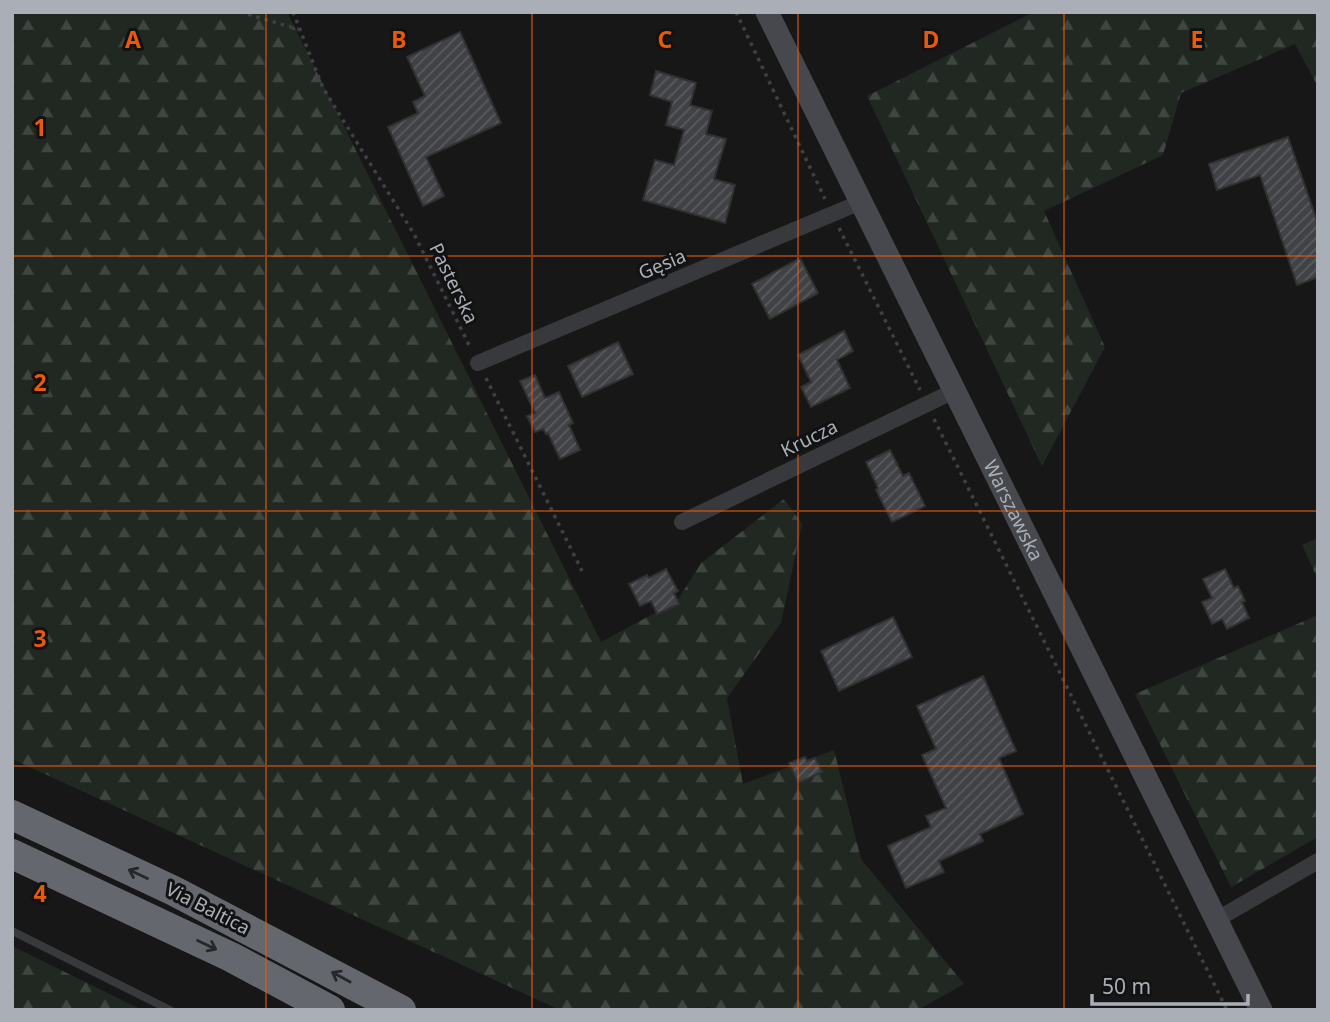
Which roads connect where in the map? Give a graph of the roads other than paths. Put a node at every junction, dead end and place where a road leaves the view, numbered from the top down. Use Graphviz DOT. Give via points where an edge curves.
graph roads {
  1 [pos="766,12"];
  2 [pos="861,202"];
  3 [pos="478,363"];
  4 [pos="954,391"];
  5 [pos="682,522"];
  6 [pos="12,815"];
  7 [pos="12,854"];
  8 [pos="1318,861"];
  9 [pos="1216,920"];
  10 [pos="12,931"];
  11 [pos="170,1010"];
  12 [pos="330,1010"];
  13 [pos="401,1010"];
  14 [pos="1261,1010"];
  1 -- 2 [label="street, Warszawska"];
  2 -- 3 [label="street, Gęsia"];
  2 -- 4 [label="street, Warszawska"];
  4 -- 5 [label="street, Krucza"];
  4 -- 9 [label="street, Warszawska"];
  13 -- 6 [label="highway, Via Baltica, one-way" via="174,891"];
  7 -- 12 [label="highway, Via Baltica, one-way" via="231,957"];
  8 -- 9 [label="street"];
  9 -- 14 [label="street, Warszawska"];
  10 -- 11 [label="lane"];
}
